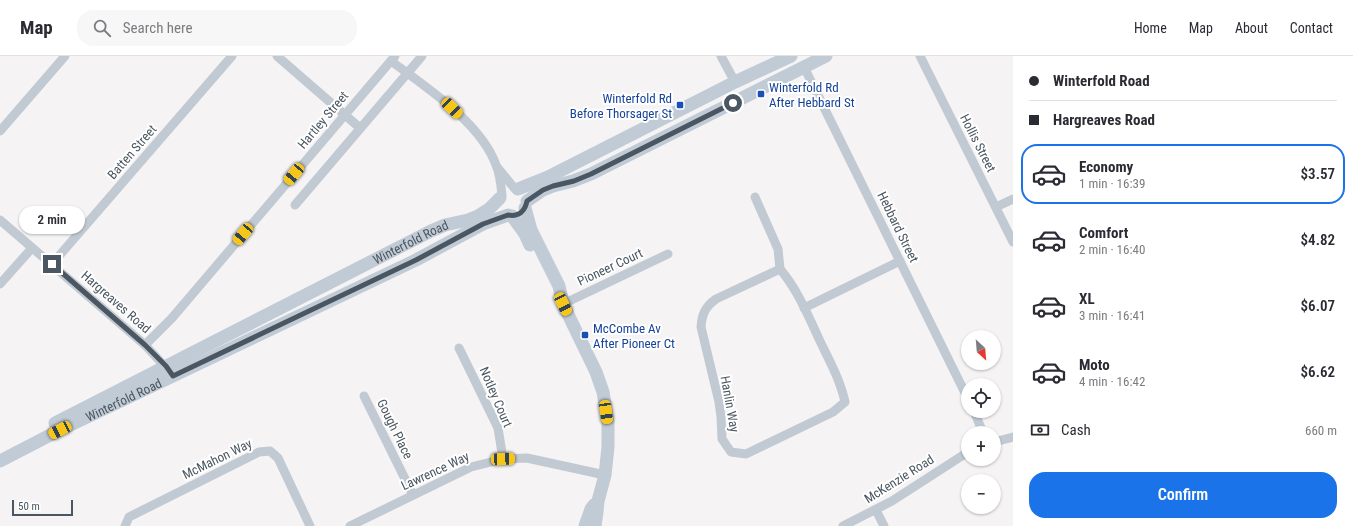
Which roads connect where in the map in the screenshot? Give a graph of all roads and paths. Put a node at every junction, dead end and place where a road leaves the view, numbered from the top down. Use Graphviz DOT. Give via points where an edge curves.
graph roads {
  1 [pos="65,56"];
  2 [pos="232,56"];
  3 [pos="277,56"];
  4 [pos="422,56"];
  5 [pos="721,56"];
  6 [pos="791,56"];
  7 [pos="826,56"];
  8 [pos="920,56"];
  9 [pos="393,58"];
  10 [pos="804,67"];
  11 [pos="407,73"];
  12 [pos="735,82"];
  13 [pos="344,114"];
  14 [pos="360,128"];
  15 [pos="0,131"];
  16 [pos="497,167"];
  17 [pos="516,189"];
  18 [pos="501,197"];
  19 [pos="755,197"];
  20 [pos="1013,199"];
  21 [pos="526,204"];
  22 [pos="295,205"];
  23 [pos="996,207"];
  24 [pos="510,215"];
  25 [pos="0,220"];
  26 [pos="1013,242"];
  27 [pos="32,248"];
  28 [pos="668,254"];
  29 [pos="900,261"];
  30 [pos="52,264"];
  31 [pos="780,269"];
  32 [pos="0,284"];
  33 [pos="563,304"];
  34 [pos="804,308"];
  35 [pos="145,345"];
  36 [pos="460,348"];
  37 [pos="170,372"];
  38 [pos="961,385"];
  39 [pos="364,396"];
  40 [pos="1013,438"];
  41 [pos="1001,441"];
  42 [pos="0,451"];
  43 [pos="961,457"];
  44 [pos="503,459"];
  45 [pos="0,461"];
  46 [pos="605,475"];
  47 [pos="413,495"];
  48 [pos="598,501"];
  49 [pos="876,510"];
  50 [pos="125,526"];
  51 [pos="310,526"];
  52 [pos="350,526"];
  53 [pos="584,526"];
  54 [pos="590,526"];
  55 [pos="595,526"];
  56 [pos="843,526"];
  57 [pos="884,526"];
  1 -- 15 [label="street"];
  2 -- 30 [label="street, Batten Street"];
  3 -- 13 [label="street"];
  4 -- 11 [label="street"];
  5 -- 12 [label="street"];
  6 -- 12 [label="main road"];
  7 -- 10 [label="main road"];
  8 -- 23 [label="street, Hollis Street"];
  9 -- 11 [label="street"];
  9 -- 13 [label="street, Hartley Street"];
  10 -- 21 [label="main road" via="591,174 543,190"];
  10 -- 29 [label="street, Hebbard Street"];
  11 -- 14 [label="street"];
  11 -- 16 [label="street" via="467,123 486,146"];
  12 -- 17 [label="main road" via="548,176"];
  13 -- 14 [label="street"];
  13 -- 35 [label="street, Hartley Street" via="172,318"];
  14 -- 22 [label="street"];
  16 -- 17 [label="street"];
  16 -- 18 [label="street"];
  17 -- 18 [label="main road" via="508,190"];
  17 -- 21 [label="main road" via="524,194"];
  18 -- 24 [label="main road" via="502,210"];
  18 -- 37 [label="main road, Winterfold Road" via="478,216 431,231"];
  19 -- 31 [label="street" via="778,249"];
  20 -- 23 [label="street"];
  21 -- 24 [label="main road" via="520,214"];
  21 -- 33 [label="main road" via="531,230 559,286"];
  23 -- 26 [label="street, Hollis Street"];
  24 -- 33 [label="main road" via="525,234 552,289"];
  24 -- 37 [label="main road, Winterfold Road" via="483,224 416,260"];
  25 -- 27 [label="street, Hargreaves Road"];
  27 -- 30 [label="street, Hargreaves Road"];
  27 -- 32 [label="street"];
  28 -- 33 [label="street, Pioneer Court"];
  29 -- 34 [label="street"];
  29 -- 38 [label="street, Hebbard Street"];
  30 -- 35 [label="street, Hargreaves Road"];
  31 -- 34 [label="street, Hanlin Way"];
  31 -- 34 [label="street, Hanlin Way" via="716,299 703,312 701,327 719,402 722,440 731,452 746,454 833,412 845,402 842,386"];
  33 -- 46 [label="main road" via="602,388 609,434"];
  35 -- 37 [label="street, Hargreaves Road"];
  36 -- 44 [label="street, Notley Court" via="498,428"];
  37 -- 42 [label="main road, Winterfold Road"];
  37 -- 45 [label="main road, Winterfold Road"];
  39 -- 47 [label="street, Gough Place"];
  40 -- 41 [label="street"];
  43 -- 49 [label="street, McKenzie Road"];
  44 -- 46 [label="street, Lawrence Way" via="528,458"];
  44 -- 47 [label="street, Lawrence Way" via="471,467"];
  46 -- 48 [label="main road"];
  47 -- 52 [label="street, Lawrence Way"];
  48 -- 53 [label="main road" via="591,509"];
  48 -- 55 [label="main road"];
  49 -- 56 [label="street, McKenzie Road"];
  49 -- 57 [label="street"];
  50 -- 51 [label="street, McMahon Way" via="129,517 259,452 270,451 278,458"];
  53 -- 54 [label="main road"];
}
